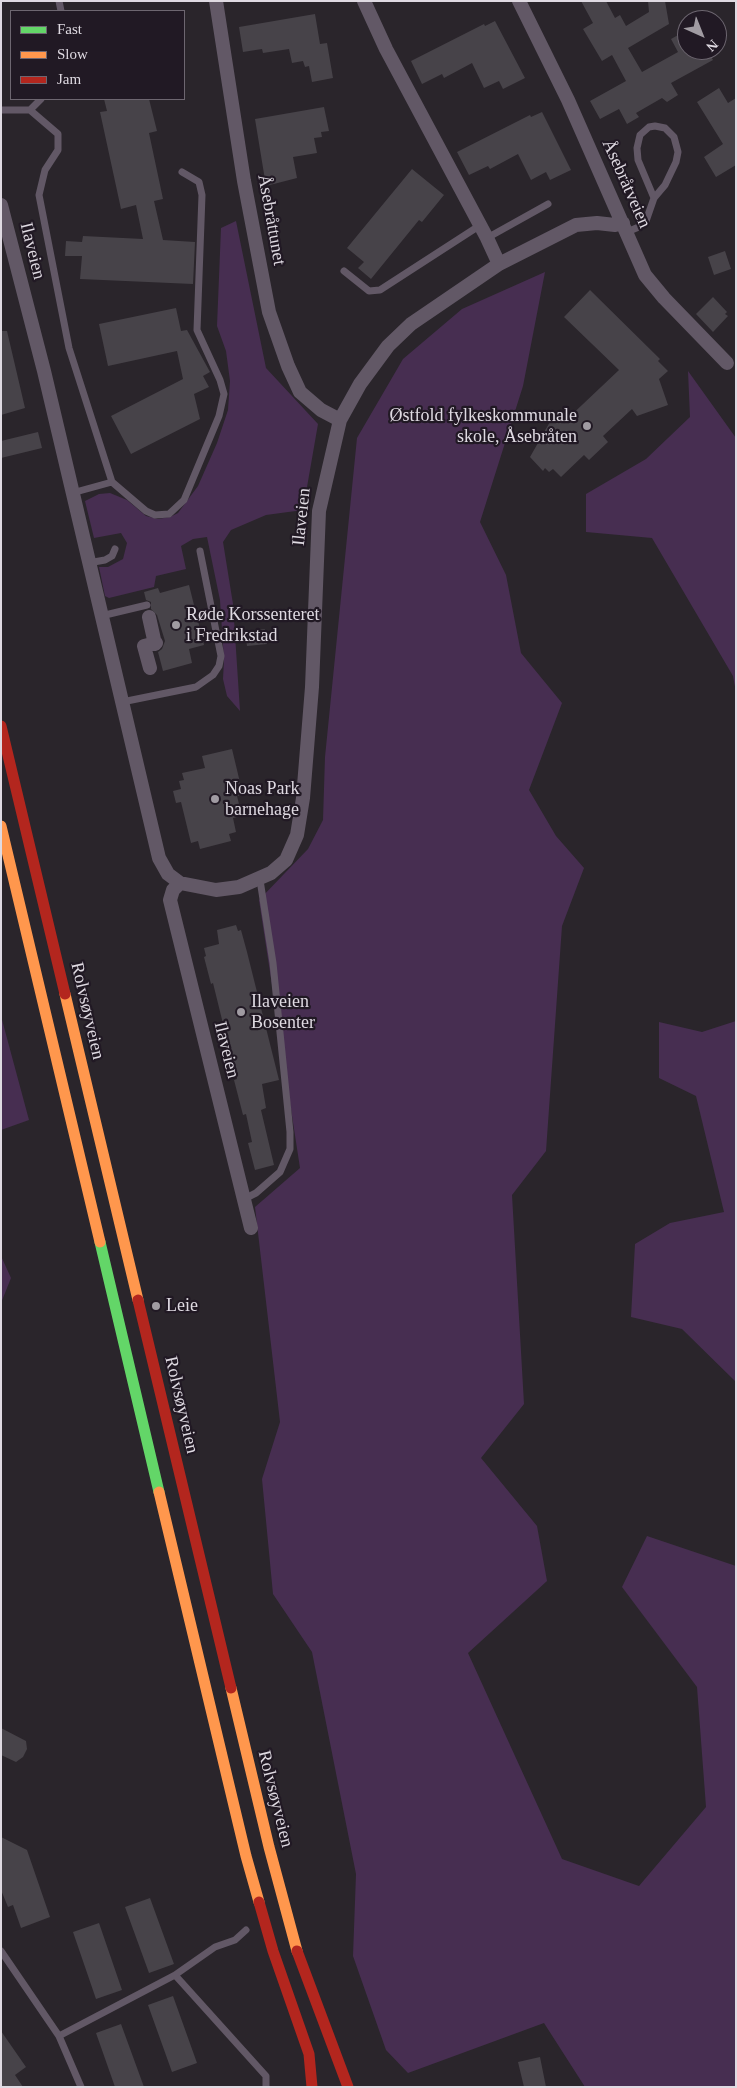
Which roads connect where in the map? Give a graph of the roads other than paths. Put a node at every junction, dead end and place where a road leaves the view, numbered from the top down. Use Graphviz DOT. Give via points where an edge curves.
graph roads {
  1 [pos="216,1"];
  2 [pos="364,1"];
  3 [pos="519,1"];
  4 [pos="40,100"];
  5 [pos="1,110"];
  6 [pos="30,110"];
  7 [pos="182,172"];
  8 [pos="654,198"];
  9 [pos="548,204"];
  10 [pos="1,205"];
  11 [pos="625,228"];
  12 [pos="483,232"];
  13 [pos="499,264"];
  14 [pos="344,271"];
  15 [pos="727,363"];
  16 [pos="340,420"];
  17 [pos="112,482"];
  18 [pos="72,494"];
  19 [pos="115,550"];
  20 [pos="200,551"];
  21 [pos="88,564"];
  22 [pos="148,611"];
  23 [pos="101,616"];
  24 [pos="150,668"];
  25 [pos="121,702"];
  26 [pos="1,726"];
  27 [pos="1,826"];
  28 [pos="260,880"];
  29 [pos="180,884"];
  30 [pos="244,1199"];
  31 [pos="251,1228"];
  32 [pos="246,1930"];
  33 [pos="1,1951"];
  34 [pos="175,1974"];
  35 [pos="59,2036"];
  36 [pos="81,2087"];
  37 [pos="266,2087"];
  38 [pos="312,2087"];
  39 [pos="348,2087"];
  1 -- 16 [label="street, Åsebråttunet" via="244,181 269,312 300,392 321,410"];
  2 -- 12 [label="street"];
  3 -- 11 [label="street, Åsebråtveien" via="568,100"];
  4 -- 6 [label="lane"];
  5 -- 6 [label="lane"];
  6 -- 17 [label="lane" via="58,134 58,150 45,170 38,195 69,348"];
  7 -- 17 [label="lane" via="199,182 202,195 197,330 224,394 219,416 184,500 169,514 155,515 146,511"];
  8 -- 8 [label="lane" via="671,173 678,152 670,131 655,126 640,135 637,148 638,160"];
  8 -- 11 [label="lane" via="646,221 641,226"];
  9 -- 12 [label="lane"];
  10 -- 18 [label="street, Ilaveien"];
  11 -- 13 [label="street, Ilaveien" via="597,223 576,225"];
  11 -- 15 [label="street, Åsebråtveien" via="645,275"];
  12 -- 13 [label="street"];
  12 -- 14 [label="lane" via="380,290 369,291"];
  13 -- 16 [label="street, Ilaveien" via="434,306 388,346 360,384"];
  16 -- 28 [label="street, Ilaveien" via="319,511 314,658 301,820 286,860"];
  17 -- 18 [label="lane"];
  18 -- 21 [label="street, Ilaveien"];
  19 -- 21 [label="lane" via="105,560"];
  20 -- 25 [label="lane" via="221,656 219,666 213,675 196,687"];
  21 -- 23 [label="street, Ilaveien"];
  22 -- 23 [label="lane"];
  22 -- 24 [label="street" via="155,644 144,646"];
  23 -- 25 [label="street, Ilaveien"];
  25 -- 29 [label="street, Ilaveien" via="159,858 168,874"];
  26 -- 39 [label="main road, Rolvsøyveien" via="268,1847 294,1942"];
  27 -- 38 [label="main road" via="246,1856 273,1950 309,2054"];
  28 -- 29 [label="street, Ilaveien" via="216,890"];
  28 -- 30 [label="lane" via="273,963 290,1149 280,1172"];
  29 -- 30 [label="street, Ilaveien" via="173,890 170,900"];
  30 -- 31 [label="street, Ilaveien"];
  32 -- 34 [label="lane" via="235,1940 215,1947"];
  33 -- 35 [label="lane"];
  34 -- 35 [label="lane"];
  34 -- 37 [label="lane" via="266,2076"];
  35 -- 36 [label="lane"];
}
